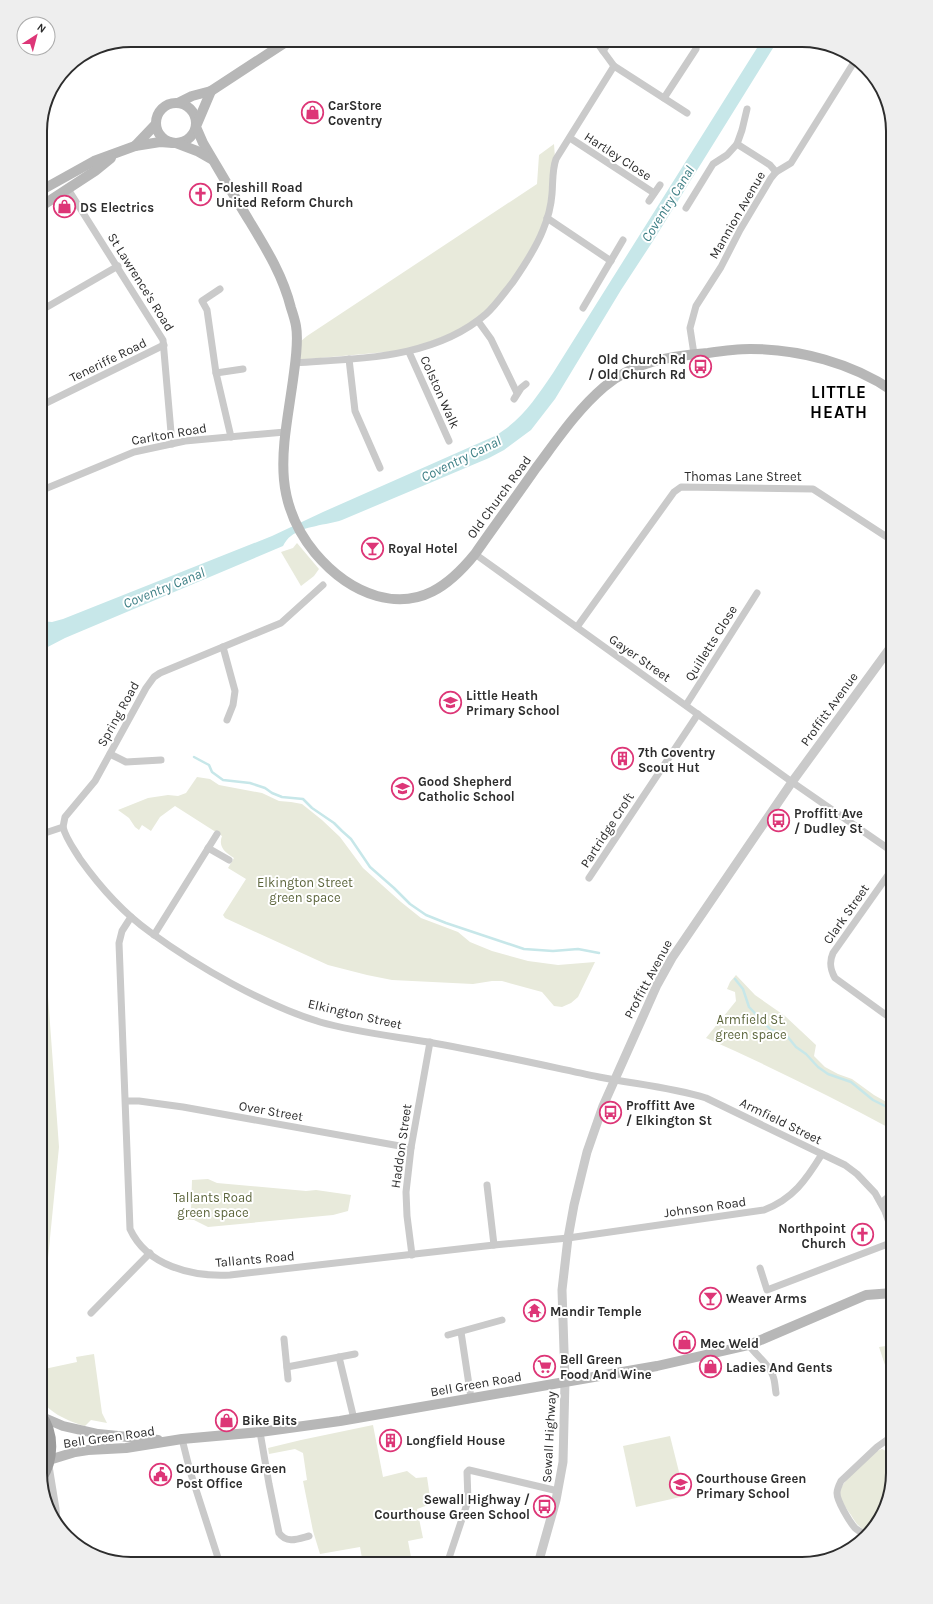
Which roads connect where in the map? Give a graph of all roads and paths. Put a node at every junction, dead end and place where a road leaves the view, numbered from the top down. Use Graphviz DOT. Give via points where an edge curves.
graph roads {
  1 [pos="278,47"];
  2 [pos="600,47"];
  3 [pos="606,47"];
  4 [pos="696,49"];
  5 [pos="603,52"];
  6 [pos="853,64"];
  7 [pos="614,66"];
  8 [pos="211,90"];
  9 [pos="664,98"];
  10 [pos="178,102"];
  11 [pos="747,109"];
  12 [pos="687,114"];
  13 [pos="155,125"];
  14 [pos="196,126"];
  15 [pos="570,138"];
  16 [pos="174,143"];
  17 [pos="737,144"];
  18 [pos="135,146"];
  19 [pos="118,153"];
  20 [pos="214,162"];
  21 [pos="776,172"];
  22 [pos="660,185"];
  23 [pos="47,187"];
  24 [pos="68,189"];
  25 [pos="654,193"];
  26 [pos="649,201"];
  27 [pos="47,202"];
  28 [pos="686,208"];
  29 [pos="547,218"];
  30 [pos="623,240"];
  31 [pos="611,261"];
  32 [pos="118,266"];
  33 [pos="220,289"];
  34 [pos="47,307"];
  35 [pos="583,308"];
  36 [pos="478,321"];
  37 [pos="164,345"];
  38 [pos="409,352"];
  39 [pos="694,354"];
  40 [pos="349,359"];
  41 [pos="296,362"];
  42 [pos="243,369"];
  43 [pos="216,373"];
  44 [pos="526,384"];
  45 [pos="886,387"];
  46 [pos="47,403"];
  47 [pos="285,432"];
  48 [pos="231,437"];
  49 [pos="449,441"];
  50 [pos="172,444"];
  51 [pos="380,468"];
  52 [pos="47,488"];
  53 [pos="886,536"];
  54 [pos="475,554"];
  55 [pos="323,585"];
  56 [pos="756,592"];
  57 [pos="577,627"];
  58 [pos="223,647"];
  59 [pos="886,654"];
  60 [pos="686,705"];
  61 [pos="698,714"];
  62 [pos="227,720"];
  63 [pos="110,754"];
  64 [pos="161,760"];
  65 [pos="792,782"];
  66 [pos="63,827"];
  67 [pos="47,832"];
  68 [pos="217,834"];
  69 [pos="886,847"];
  70 [pos="208,848"];
  71 [pos="229,860"];
  72 [pos="589,878"];
  73 [pos="886,878"];
  74 [pos="131,917"];
  75 [pos="154,935"];
  76 [pos="886,1015"];
  77 [pos="430,1042"];
  78 [pos="614,1080"];
  79 [pos="126,1101"];
  80 [pos="411,1148"];
  81 [pos="822,1154"];
  82 [pos="487,1185"];
  83 [pos="886,1199"];
  84 [pos="881,1203"];
  85 [pos="886,1216"];
  86 [pos="568,1238"];
  87 [pos="494,1245"];
  88 [pos="886,1245"];
  89 [pos="150,1253"];
  90 [pos="412,1255"];
  91 [pos="760,1268"];
  92 [pos="886,1294"];
  93 [pos="91,1313"];
  94 [pos="502,1320"];
  95 [pos="461,1332"];
  96 [pos="448,1335"];
  97 [pos="284,1339"];
  98 [pos="749,1345"];
  99 [pos="355,1354"];
  100 [pos="339,1358"];
  101 [pos="287,1366"];
  102 [pos="288,1379"];
  103 [pos="565,1381"];
  104 [pos="776,1393"];
  105 [pos="471,1398"];
  106 [pos="47,1419"];
  107 [pos="354,1419"];
  108 [pos="47,1431"];
  109 [pos="260,1432"];
  110 [pos="177,1440"];
  111 [pos="886,1440"];
  112 [pos="49,1463"];
  113 [pos="47,1467"];
  114 [pos="558,1491"];
  115 [pos="54,1507"];
  116 [pos="861,1532"];
  117 [pos="309,1536"];
  118 [pos="218,1557"];
  119 [pos="449,1557"];
  120 [pos="540,1557"];
  1 -- 8 [label="main road"];
  2 -- 5 [label="street"];
  3 -- 5 [label="street"];
  4 -- 9 [label="street"];
  5 -- 7 [label="street"];
  6 -- 21 [label="street, Mannion Avenue" via="791,163"];
  7 -- 9 [label="street"];
  7 -- 15 [label="street"];
  8 -- 10 [label="main road"];
  8 -- 14 [label="main road"];
  9 -- 12 [label="street"];
  10 -- 13 [label="main road" via="163,106 158,112"];
  10 -- 14 [label="main road" via="192,111"];
  11 -- 17 [label="street"];
  13 -- 16 [label="main road" via="163,139"];
  13 -- 18 [label="main road"];
  14 -- 16 [label="main road" via="187,140"];
  14 -- 20 [label="main road, Old Church Road"];
  15 -- 25 [label="street, Hartley Close"];
  15 -- 29 [label="street" via="554,164 552,197"];
  16 -- 18 [label="main road" via="160,142"];
  16 -- 20 [label="main road, Old Church Road" via="197,151"];
  17 -- 21 [label="street" via="770,165"];
  17 -- 28 [label="street" via="728,155 713,164"];
  18 -- 19 [label="main road"];
  19 -- 23 [label="main road" via="94,161"];
  19 -- 24 [label="main road"];
  20 -- 41 [label="main road, Old Church Road" via="283,280 296,328"];
  21 -- 39 [label="street, Mannion Avenue" via="696,306 690,328"];
  22 -- 25 [label="street, Hartley Close"];
  24 -- 27 [label="main road"];
  24 -- 32 [label="street, St Lawrence's Road"];
  25 -- 26 [label="street, Hartley Close"];
  29 -- 31 [label="street"];
  29 -- 36 [label="street" via="538,241 515,278 495,305"];
  30 -- 31 [label="street"];
  31 -- 35 [label="street"];
  32 -- 34 [label="street"];
  32 -- 37 [label="street, St Lawrence's Road" via="162,336"];
  33 -- 43 [label="street" via="202,301 207,310"];
  36 -- 38 [label="street" via="444,340"];
  36 -- 44 [label="street" via="491,339 516,396"];
  37 -- 46 [label="street, Teneriffe Road"];
  37 -- 50 [label="street, St Lawrence's Road"];
  38 -- 40 [label="street"];
  38 -- 49 [label="street, Colston Walk"];
  39 -- 45 [label="main road, Old Church Road" via="749,349 796,354 846,367"];
  39 -- 54 [label="main road, Old Church Road" via="642,364 603,388 569,423"];
  40 -- 41 [label="street"];
  40 -- 51 [label="street" via="356,416"];
  41 -- 47 [label="main road, Old Church Road"];
  42 -- 43 [label="street"];
  43 -- 48 [label="street"];
  47 -- 48 [label="street, Carlton Road"];
  47 -- 54 [label="main road, Old Church Road" via="282,464 286,494 297,526 329,568 352,584 385,598 402,600 419,597 449,582"];
  48 -- 50 [label="street, Carlton Road"];
  50 -- 52 [label="street, Carlton Road" via="130,453"];
  53 -- 57 [label="street, Thomas Lane Street" via="813,489 681,487 674,492"];
  54 -- 57 [label="street, Gayer Street"];
  55 -- 58 [label="street, Spring Road" via="281,622"];
  56 -- 60 [label="street, Quilletts Close"];
  57 -- 60 [label="street, Gayer Street"];
  58 -- 62 [label="street" via="235,692"];
  58 -- 63 [label="street, Spring Road" via="154,677"];
  59 -- 65 [label="street, Proffitt Avenue"];
  60 -- 61 [label="street, Gayer Street"];
  61 -- 65 [label="street, Gayer Street"];
  61 -- 72 [label="street, Partridge Croft"];
  63 -- 64 [label="street" via="126,762"];
  63 -- 66 [label="street, Spring Road" via="94,781 65,817"];
  65 -- 69 [label="street, Gayer Street"];
  65 -- 78 [label="street, Proffitt Avenue" via="672,958"];
  66 -- 67 [label="street"];
  66 -- 74 [label="street, Elkington Street" via="71,845 93,877"];
  68 -- 70 [label="street"];
  70 -- 71 [label="street"];
  70 -- 75 [label="street"];
  73 -- 76 [label="street, Clark Street" via="833,953 830,965 835,978"];
  74 -- 75 [label="street, Elkington Street"];
  74 -- 79 [label="street, Tallants Road" via="122,931 119,943"];
  75 -- 77 [label="street, Elkington Street" via="234,983 300,1015 353,1029"];
  77 -- 78 [label="street, Elkington Street"];
  77 -- 80 [label="street, Haddon Street"];
  78 -- 81 [label="street, Armfield Street" via="706,1098"];
  78 -- 86 [label="street, Proffitt Avenue" via="588,1152"];
  79 -- 80 [label="street, Over Street" via="183,1107"];
  79 -- 89 [label="street, Tallants Road" via="130,1229"];
  80 -- 90 [label="street, Haddon Street" via="406,1192"];
  81 -- 84 [label="street, Armfield Street" via="857,1174"];
  81 -- 86 [label="street, Johnson Road" via="790,1197 764,1210"];
  82 -- 87 [label="street"];
  83 -- 84 [label="street"];
  84 -- 85 [label="street, Armfield Street"];
  86 -- 87 [label="street, Tallants Road"];
  86 -- 103 [label="street, Proffitt Avenue" via="562,1290"];
  87 -- 90 [label="street, Tallants Road"];
  88 -- 91 [label="street" via="767,1290"];
  89 -- 90 [label="street, Tallants Road" via="163,1263 180,1270 212,1276"];
  89 -- 93 [label="street"];
  92 -- 98 [label="main road, Bell Green Road" via="866,1296"];
  94 -- 95 [label="street"];
  95 -- 96 [label="street"];
  95 -- 105 [label="street"];
  97 -- 101 [label="street"];
  98 -- 103 [label="main road, Bell Green Road" via="657,1366"];
  98 -- 104 [label="street" via="770,1369"];
  99 -- 100 [label="street"];
  100 -- 101 [label="street"];
  100 -- 107 [label="street"];
  101 -- 102 [label="street"];
  103 -- 105 [label="main road, Bell Green Road"];
  103 -- 114 [label="street, Sewall Highway" via="563,1462"];
  105 -- 107 [label="main road, Bell Green Road"];
  106 -- 110 [label="main road, Bell Green Road" via="63,1426 98,1434"];
  107 -- 109 [label="main road, Bell Green Road"];
  108 -- 112 [label="highway" via="50,1438"];
  109 -- 110 [label="main road, Bell Green Road"];
  109 -- 117 [label="street" via="279,1533 291,1540"];
  110 -- 112 [label="main road, Bell Green Road" via="75,1452"];
  110 -- 118 [label="street" via="190,1471"];
  111 -- 116 [label="street" via="838,1486 838,1500 854,1527"];
  112 -- 113 [label="highway"];
  112 -- 115 [label="street"];
  114 -- 119 [label="street" via="469,1470 468,1500"];
  114 -- 120 [label="street, Sewall Highway"];
}
